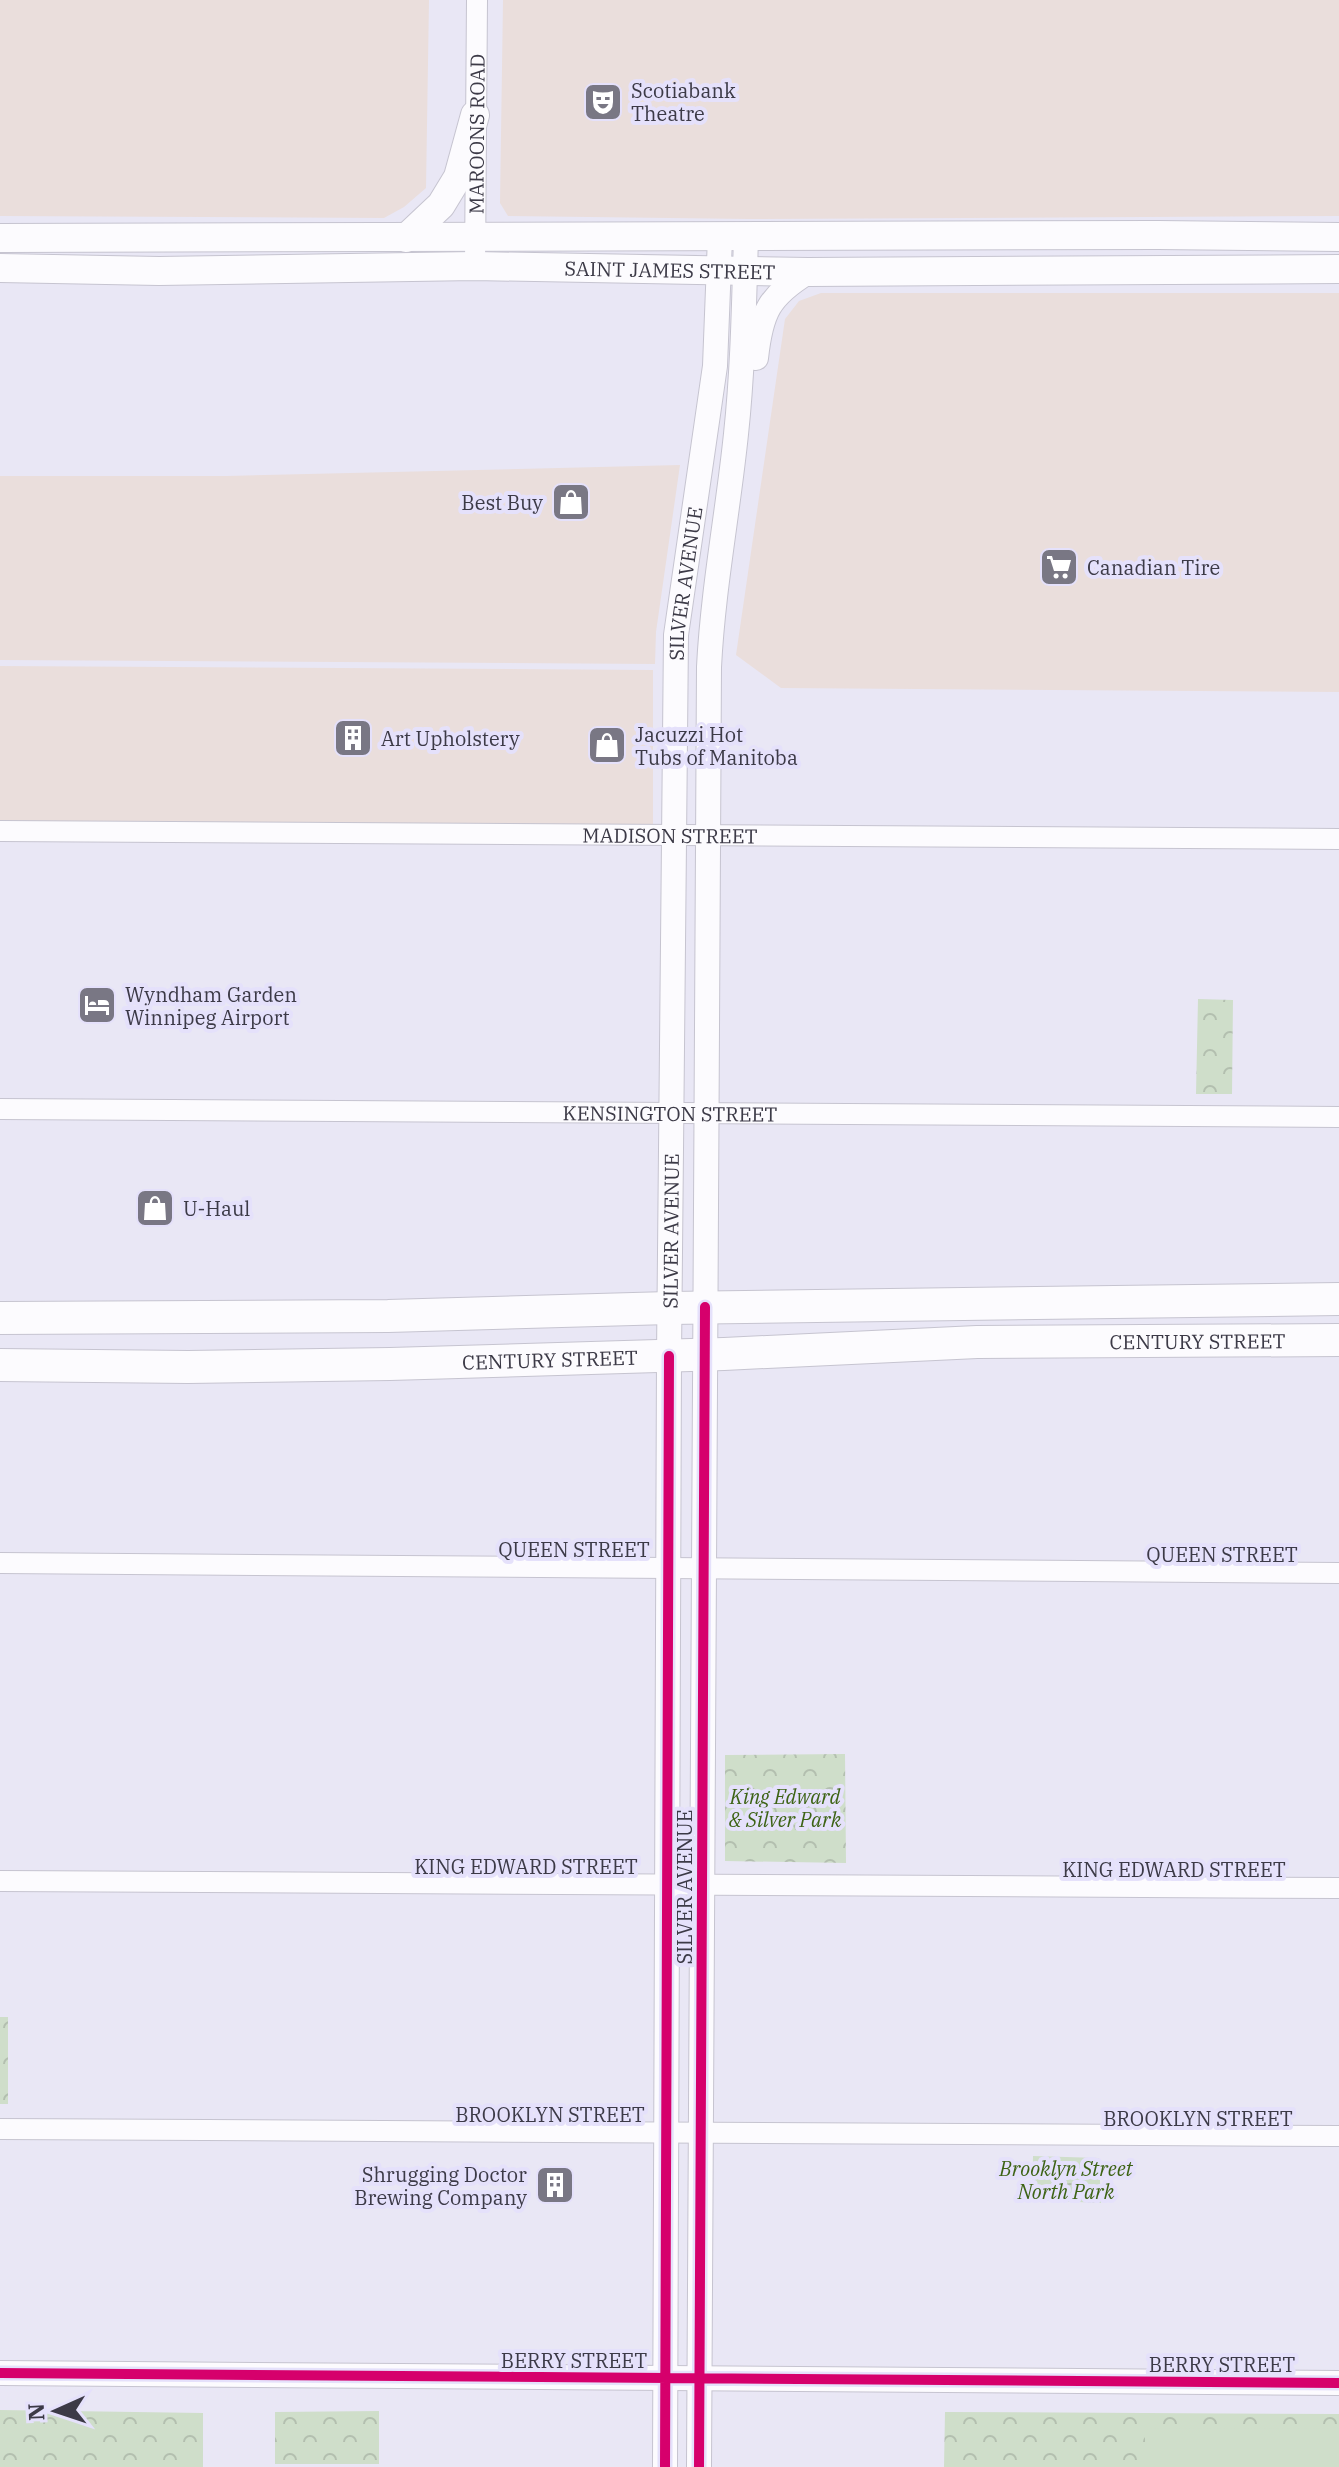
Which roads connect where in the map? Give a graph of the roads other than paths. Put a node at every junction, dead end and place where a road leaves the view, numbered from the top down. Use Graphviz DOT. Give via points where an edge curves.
graph roads {
  1 [pos="477,0"];
  2 [pos="475,115"];
  3 [pos="733,237"];
  4 [pos="1339,237"];
  5 [pos="0,238"];
  6 [pos="406,238"];
  7 [pos="476,238"];
  8 [pos="475,266"];
  9 [pos="0,268"];
  10 [pos="1339,269"];
  11 [pos="732,271"];
  12 [pos="808,272"];
  13 [pos="736,433"];
  14 [pos="0,831"];
  15 [pos="708,835"];
  16 [pos="675,836"];
  17 [pos="1339,839"];
  18 [pos="0,1109"];
  19 [pos="673,1113"];
  20 [pos="706,1113"];
  21 [pos="1339,1117"];
  22 [pos="1339,1299"];
  23 [pos="705,1307"];
  24 [pos="669,1308"];
  25 [pos="0,1318"];
  26 [pos="1339,1340"];
  27 [pos="704,1355"];
  28 [pos="669,1356"];
  29 [pos="0,1365"];
  30 [pos="0,1563"];
  31 [pos="668,1567"];
  32 [pos="703,1568"];
  33 [pos="1339,1573"];
  34 [pos="0,1881"];
  35 [pos="667,1885"];
  36 [pos="702,1885"];
  37 [pos="1339,1888"];
  38 [pos="0,2129"];
  39 [pos="667,2133"];
  40 [pos="701,2133"];
  41 [pos="1339,2136"];
  42 [pos="0,2373"];
  43 [pos="666,2379"];
  44 [pos="700,2379"];
  45 [pos="1339,2383"];
  46 [pos="665,2467"];
  47 [pos="699,2467"];
  1 -- 2 [label="street, MAROONS ROAD"];
  2 -- 6 [label="main road" via="458,177 441,205"];
  2 -- 7 [label="street, MAROONS ROAD"];
  3 -- 4 [label="main road, SAINT JAMES STREET"];
  3 -- 7 [label="main road, SAINT JAMES STREET"];
  3 -- 11 [label="street, SILVER AVENUE"];
  5 -- 6 [label="main road, SAINT JAMES STREET"];
  6 -- 7 [label="main road, SAINT JAMES STREET"];
  7 -- 8 [label="street, MAROONS ROAD"];
  8 -- 9 [label="main road, SAINT JAMES STREET"];
  8 -- 11 [label="main road, SAINT JAMES STREET"];
  10 -- 12 [label="main road, SAINT JAMES STREET"];
  11 -- 12 [label="main road, SAINT JAMES STREET"];
  11 -- 13 [label="street, SILVER AVENUE"];
  11 -- 16 [label="street, SILVER AVENUE" via="676,635"];
  12 -- 13 [label="street" via="777,293 766,310 753,386"];
  13 -- 15 [label="street, SILVER AVENUE" via="711,625"];
  14 -- 16 [label="street, MADISON STREET"];
  15 -- 16 [label="street, MADISON STREET"];
  15 -- 17 [label="street, MADISON STREET"];
  15 -- 20 [label="street, SILVER AVENUE"];
  16 -- 19 [label="street, SILVER AVENUE"];
  18 -- 19 [label="street, KENSINGTON STREET"];
  19 -- 20 [label="street, KENSINGTON STREET"];
  19 -- 24 [label="street, SILVER AVENUE"];
  20 -- 21 [label="street, KENSINGTON STREET"];
  20 -- 23 [label="street, SILVER AVENUE"];
  22 -- 23 [label="main road, CENTURY STREET"];
  23 -- 24 [label="main road, CENTURY STREET"];
  23 -- 27 [label="street, SILVER AVENUE"];
  24 -- 25 [label="main road, CENTURY STREET"];
  24 -- 28 [label="street, SILVER AVENUE"];
  26 -- 27 [label="main road, CENTURY STREET" via="977,1342"];
  27 -- 28 [label="main road, CENTURY STREET"];
  27 -- 32 [label="street, SILVER AVENUE"];
  28 -- 29 [label="main road, CENTURY STREET" via="327,1365"];
  28 -- 31 [label="street, SILVER AVENUE"];
  30 -- 31 [label="street, QUEEN STREET"];
  31 -- 32 [label="street, QUEEN STREET"];
  31 -- 35 [label="street, SILVER AVENUE"];
  32 -- 33 [label="street, QUEEN STREET"];
  32 -- 36 [label="street, SILVER AVENUE"];
  34 -- 35 [label="street, KING EDWARD STREET"];
  35 -- 36 [label="street, KING EDWARD STREET"];
  35 -- 39 [label="street, SILVER AVENUE"];
  36 -- 37 [label="street, KING EDWARD STREET"];
  36 -- 40 [label="street, SILVER AVENUE"];
  38 -- 39 [label="street, BROOKLYN STREET"];
  39 -- 40 [label="street, BROOKLYN STREET"];
  39 -- 43 [label="street, SILVER AVENUE"];
  40 -- 41 [label="street, BROOKLYN STREET"];
  40 -- 44 [label="street, SILVER AVENUE"];
  42 -- 43 [label="street, BERRY STREET"];
  43 -- 44 [label="street, BERRY STREET"];
  43 -- 46 [label="street, SILVER AVENUE"];
  44 -- 45 [label="street, BERRY STREET"];
  44 -- 47 [label="street, SILVER AVENUE"];
}
